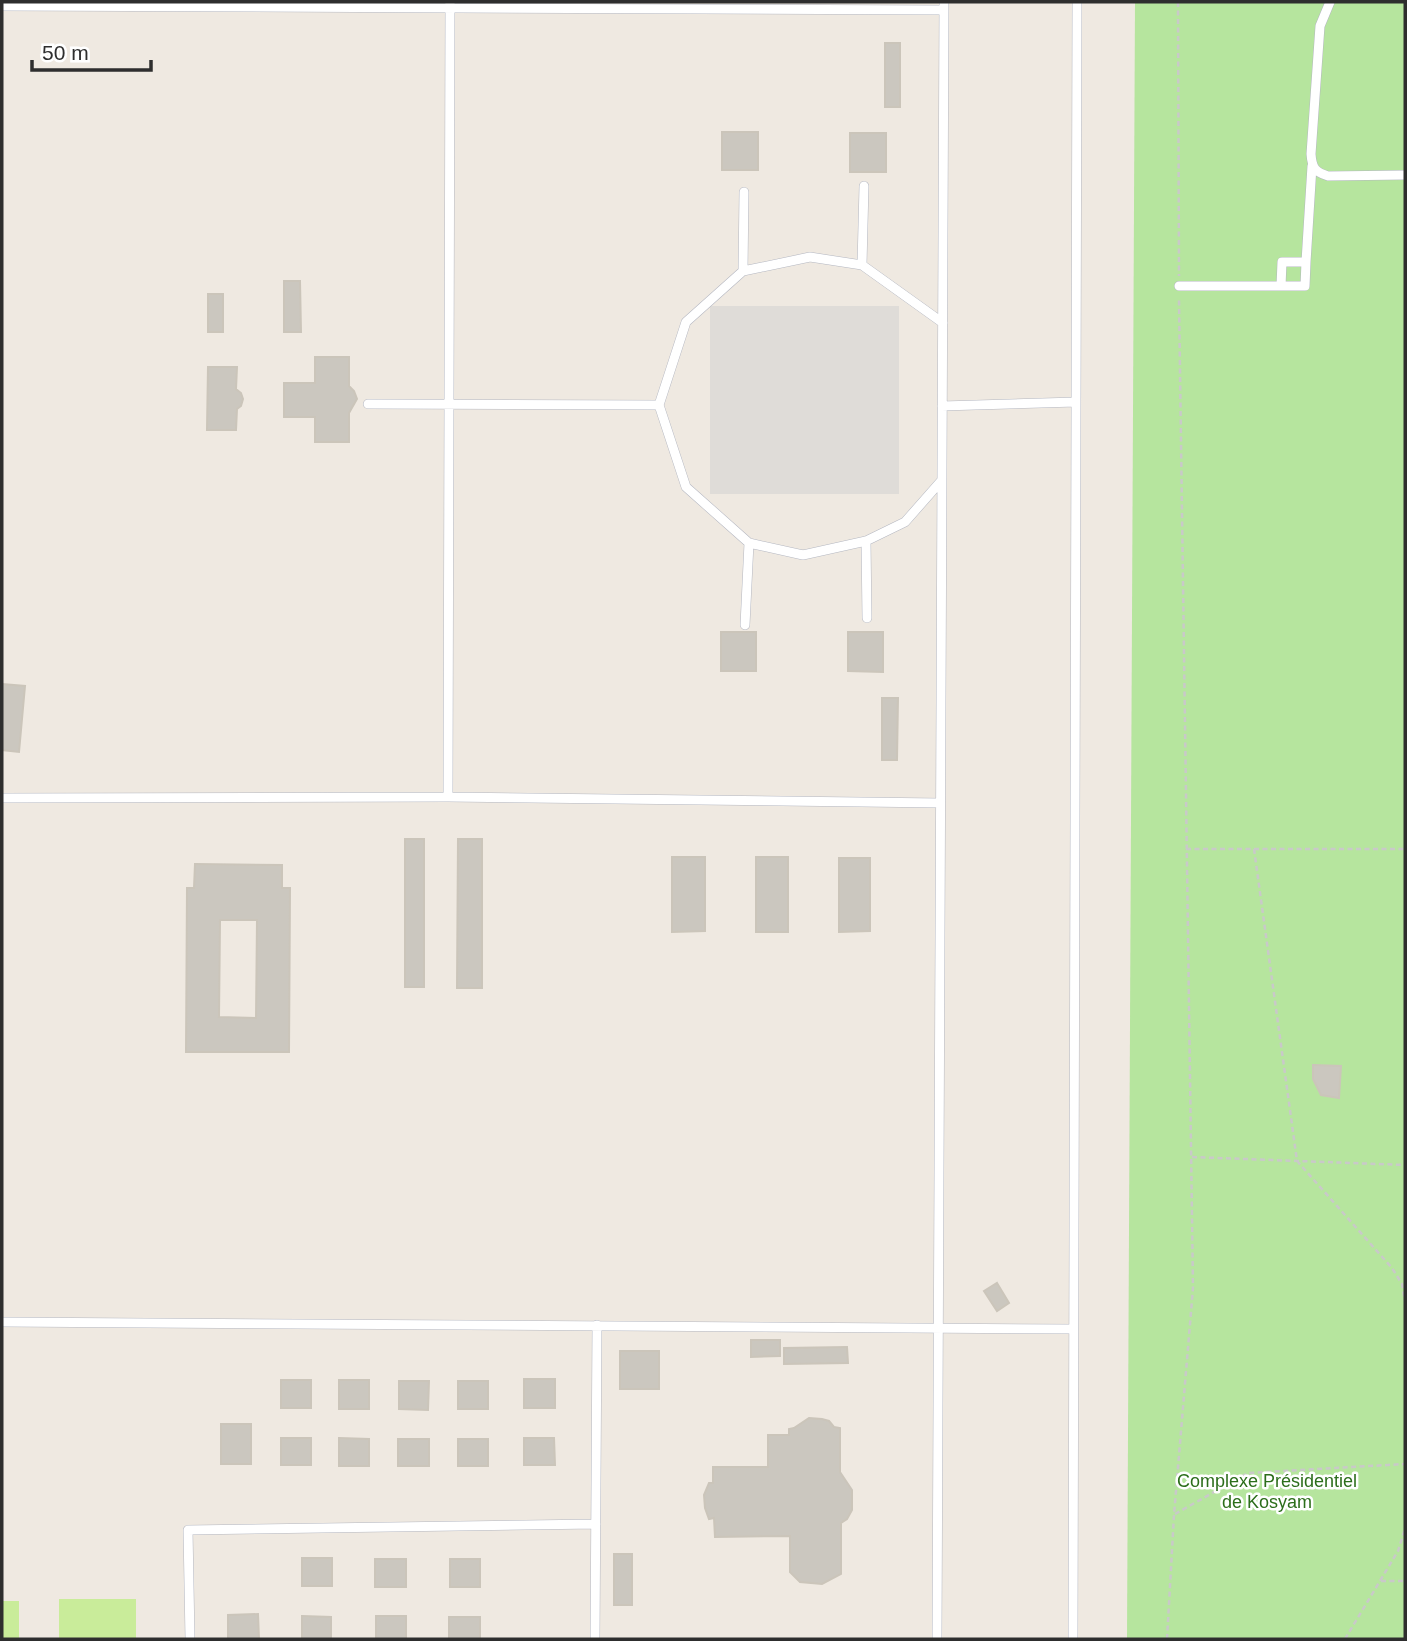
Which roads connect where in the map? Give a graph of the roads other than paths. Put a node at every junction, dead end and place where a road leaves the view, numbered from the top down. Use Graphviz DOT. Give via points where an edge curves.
graph roads {
  1 [pos="1077,2"];
  2 [pos="1330,2"];
  3 [pos="450,5"];
  4 [pos="2,6"];
  5 [pos="804,6"];
  6 [pos="944,6"];
  7 [pos="1312,166"];
  8 [pos="1405,175"];
  9 [pos="864,187"];
  10 [pos="744,192"];
  11 [pos="1306,262"];
  12 [pos="862,265"];
  13 [pos="743,271"];
  14 [pos="1179,286"];
  15 [pos="1281,286"];
  16 [pos="943,323"];
  17 [pos="1076,402"];
  18 [pos="368,404"];
  19 [pos="449,404"];
  20 [pos="659,405"];
  21 [pos="942,406"];
  22 [pos="942,480"];
  23 [pos="866,541"];
  24 [pos="749,543"];
  25 [pos="867,618"];
  26 [pos="745,625"];
  27 [pos="448,797"];
  28 [pos="2,798"];
  29 [pos="940,803"];
  30 [pos="2,1322"];
  31 [pos="597,1325"];
  32 [pos="938,1327"];
  33 [pos="1073,1329"];
  34 [pos="596,1524"];
  35 [pos="190,1639"];
  36 [pos="595,1639"];
  37 [pos="937,1639"];
  38 [pos="1073,1639"];
  1 -- 17 [label="lane"];
  2 -- 7 [label="lane" via="1320,26"];
  3 -- 4 [label="lane"];
  3 -- 5 [label="lane"];
  3 -- 19 [label="lane"];
  5 -- 6 [label="lane"];
  6 -- 16 [label="lane"];
  7 -- 8 [label="lane" via="1328,176"];
  7 -- 11 [label="lane"];
  9 -- 12 [label="lane"];
  10 -- 13 [label="lane"];
  11 -- 15 [label="lane" via="1282,262"];
  11 -- 15 [label="lane" via="1305,286"];
  12 -- 13 [label="lane" via="810,257"];
  12 -- 16 [label="lane"];
  13 -- 20 [label="lane" via="686,322"];
  14 -- 15 [label="lane"];
  16 -- 21 [label="lane"];
  17 -- 21 [label="lane"];
  17 -- 33 [label="lane"];
  18 -- 19 [label="lane"];
  19 -- 20 [label="lane"];
  19 -- 27 [label="lane"];
  20 -- 24 [label="lane" via="686,487"];
  21 -- 22 [label="lane"];
  22 -- 23 [label="lane" via="905,522"];
  22 -- 29 [label="lane"];
  23 -- 24 [label="lane" via="803,555"];
  23 -- 25 [label="lane"];
  24 -- 26 [label="lane"];
  27 -- 28 [label="lane"];
  27 -- 29 [label="lane"];
  29 -- 32 [label="lane"];
  30 -- 31 [label="lane"];
  31 -- 32 [label="lane"];
  31 -- 34 [label="lane"];
  32 -- 33 [label="lane"];
  32 -- 37 [label="lane"];
  33 -- 38 [label="lane"];
  34 -- 35 [label="lane" via="188,1530"];
  34 -- 36 [label="lane"];
}
